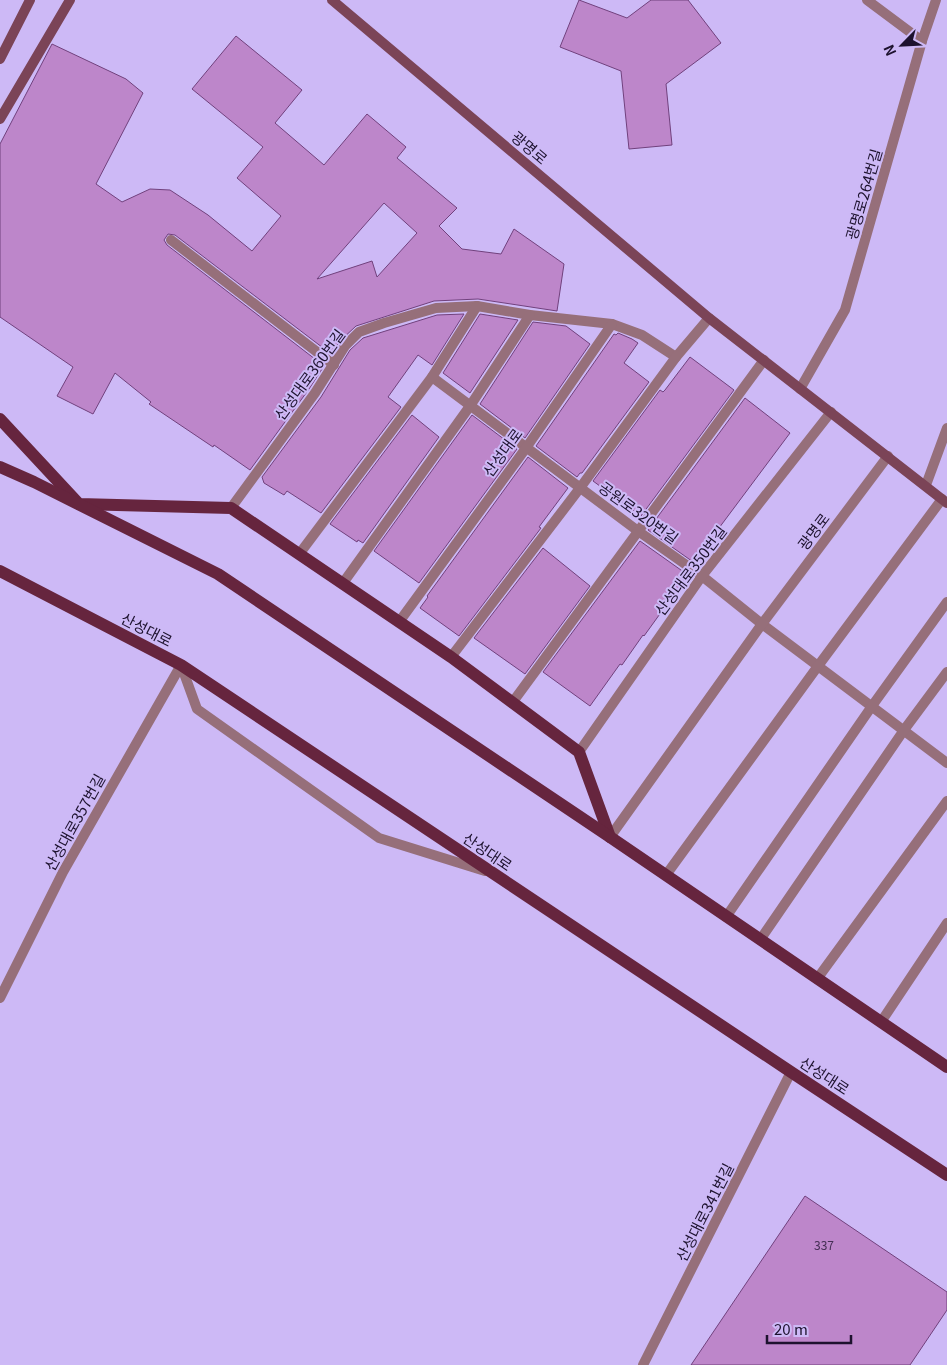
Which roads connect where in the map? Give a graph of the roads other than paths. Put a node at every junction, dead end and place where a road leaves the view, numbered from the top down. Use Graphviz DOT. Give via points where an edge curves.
graph roads {
  1 [pos="30,0"];
  2 [pos="70,0"];
  3 [pos="332,0"];
  4 [pos="867,0"];
  5 [pos="936,0"];
  6 [pos="922,41"];
  7 [pos="0,59"];
  8 [pos="0,119"];
  9 [pos="171,240"];
  10 [pos="477,306"];
  11 [pos="530,315"];
  12 [pos="709,318"];
  13 [pos="612,324"];
  14 [pos="676,357"];
  15 [pos="764,360"];
  16 [pos="334,365"];
  17 [pos="432,377"];
  18 [pos="800,389"];
  19 [pos="470,406"];
  20 [pos="831,412"];
  21 [pos="0,418"];
  22 [pos="947,428"];
  23 [pos="526,448"];
  24 [pos="888,456"];
  25 [pos="0,467"];
  26 [pos="926,485"];
  27 [pos="580,488"];
  28 [pos="944,501"];
  29 [pos="79,504"];
  30 [pos="231,508"];
  31 [pos="638,531"];
  32 [pos="300,553"];
  33 [pos="0,571"];
  34 [pos="702,576"];
  35 [pos="342,583"];
  36 [pos="947,602"];
  37 [pos="399,622"];
  38 [pos="762,624"];
  39 [pos="451,656"];
  40 [pos="182,665"];
  41 [pos="818,666"];
  42 [pos="947,672"];
  43 [pos="512,703"];
  44 [pos="872,706"];
  45 [pos="904,730"];
  46 [pos="579,752"];
  47 [pos="947,762"];
  48 [pos="947,801"];
  49 [pos="610,837"];
  50 [pos="494,874"];
  51 [pos="666,875"];
  52 [pos="726,917"];
  53 [pos="947,923"];
  54 [pos="760,940"];
  55 [pos="818,979"];
  56 [pos="0,998"];
  57 [pos="881,1022"];
  58 [pos="947,1067"];
  59 [pos="791,1072"];
  60 [pos="947,1175"];
  61 [pos="643,1365"];
  1 -- 7 [label="main road"];
  2 -- 8 [label="main road"];
  3 -- 12 [label="main road, 광명로"];
  4 -- 6 [label="street"];
  5 -- 6 [label="street, 광명로264번길"];
  6 -- 18 [label="street, 광명로264번길" via="845,310"];
  9 -- 16 [label="street"];
  10 -- 11 [label="street, 산성대로360번길"];
  10 -- 16 [label="street, 산성대로360번길" via="436,308 359,332 345,346"];
  10 -- 17 [label="street"];
  11 -- 13 [label="street, 산성대로360번길"];
  11 -- 19 [label="street"];
  12 -- 14 [label="street"];
  12 -- 15 [label="main road, 광명로"];
  13 -- 14 [label="street, 산성대로360번길" via="642,336"];
  13 -- 23 [label="street, 산성대로"];
  14 -- 27 [label="street"];
  15 -- 18 [label="main road, 광명로"];
  15 -- 31 [label="street"];
  16 -- 30 [label="street, 산성대로360번길"];
  17 -- 19 [label="street, 공원로320번길"];
  17 -- 32 [label="street"];
  18 -- 20 [label="main road, 광명로"];
  19 -- 23 [label="street, 공원로320번길"];
  19 -- 35 [label="street"];
  20 -- 24 [label="main road, 광명로"];
  20 -- 34 [label="street, 산성대로350번길"];
  21 -- 29 [label="main road"];
  22 -- 26 [label="street"];
  23 -- 27 [label="street, 공원로320번길"];
  23 -- 37 [label="street, 산성대로"];
  24 -- 26 [label="main road, 광명로"];
  24 -- 38 [label="street, 광명로"];
  25 -- 29 [label="main road"];
  26 -- 28 [label="main road, 광명로"];
  27 -- 31 [label="street, 공원로320번길"];
  27 -- 39 [label="street"];
  28 -- 41 [label="street, 광명로"];
  29 -- 30 [label="main road"];
  29 -- 49 [label="main road" via="218,574"];
  30 -- 32 [label="main road"];
  31 -- 34 [label="street, 공원로320번길"];
  31 -- 43 [label="street"];
  32 -- 35 [label="main road"];
  33 -- 40 [label="main road, 산성대로"];
  34 -- 38 [label="street, 공원로320번길"];
  34 -- 46 [label="street, 산성대로350번길"];
  35 -- 37 [label="main road"];
  36 -- 44 [label="street"];
  37 -- 39 [label="main road"];
  38 -- 41 [label="street, 공원로320번길"];
  38 -- 49 [label="street"];
  39 -- 43 [label="main road"];
  40 -- 50 [label="main road, 산성대로"];
  40 -- 50 [label="street" via="197,709 378,838"];
  40 -- 56 [label="street, 산성대로357번길" via="63,872"];
  41 -- 44 [label="street, 공원로320번길"];
  41 -- 51 [label="street"];
  42 -- 45 [label="street"];
  43 -- 46 [label="main road"];
  44 -- 45 [label="street, 공원로320번길"];
  44 -- 52 [label="street"];
  45 -- 47 [label="street, 공원로320번길"];
  45 -- 54 [label="street"];
  46 -- 49 [label="main road"];
  48 -- 55 [label="street"];
  49 -- 51 [label="main road"];
  50 -- 59 [label="main road, 산성대로"];
  51 -- 52 [label="main road"];
  52 -- 54 [label="main road"];
  53 -- 57 [label="street"];
  54 -- 55 [label="main road"];
  55 -- 57 [label="main road"];
  57 -- 58 [label="main road"];
  59 -- 60 [label="main road, 산성대로"];
  59 -- 61 [label="street, 산성대로341번길"];
}
